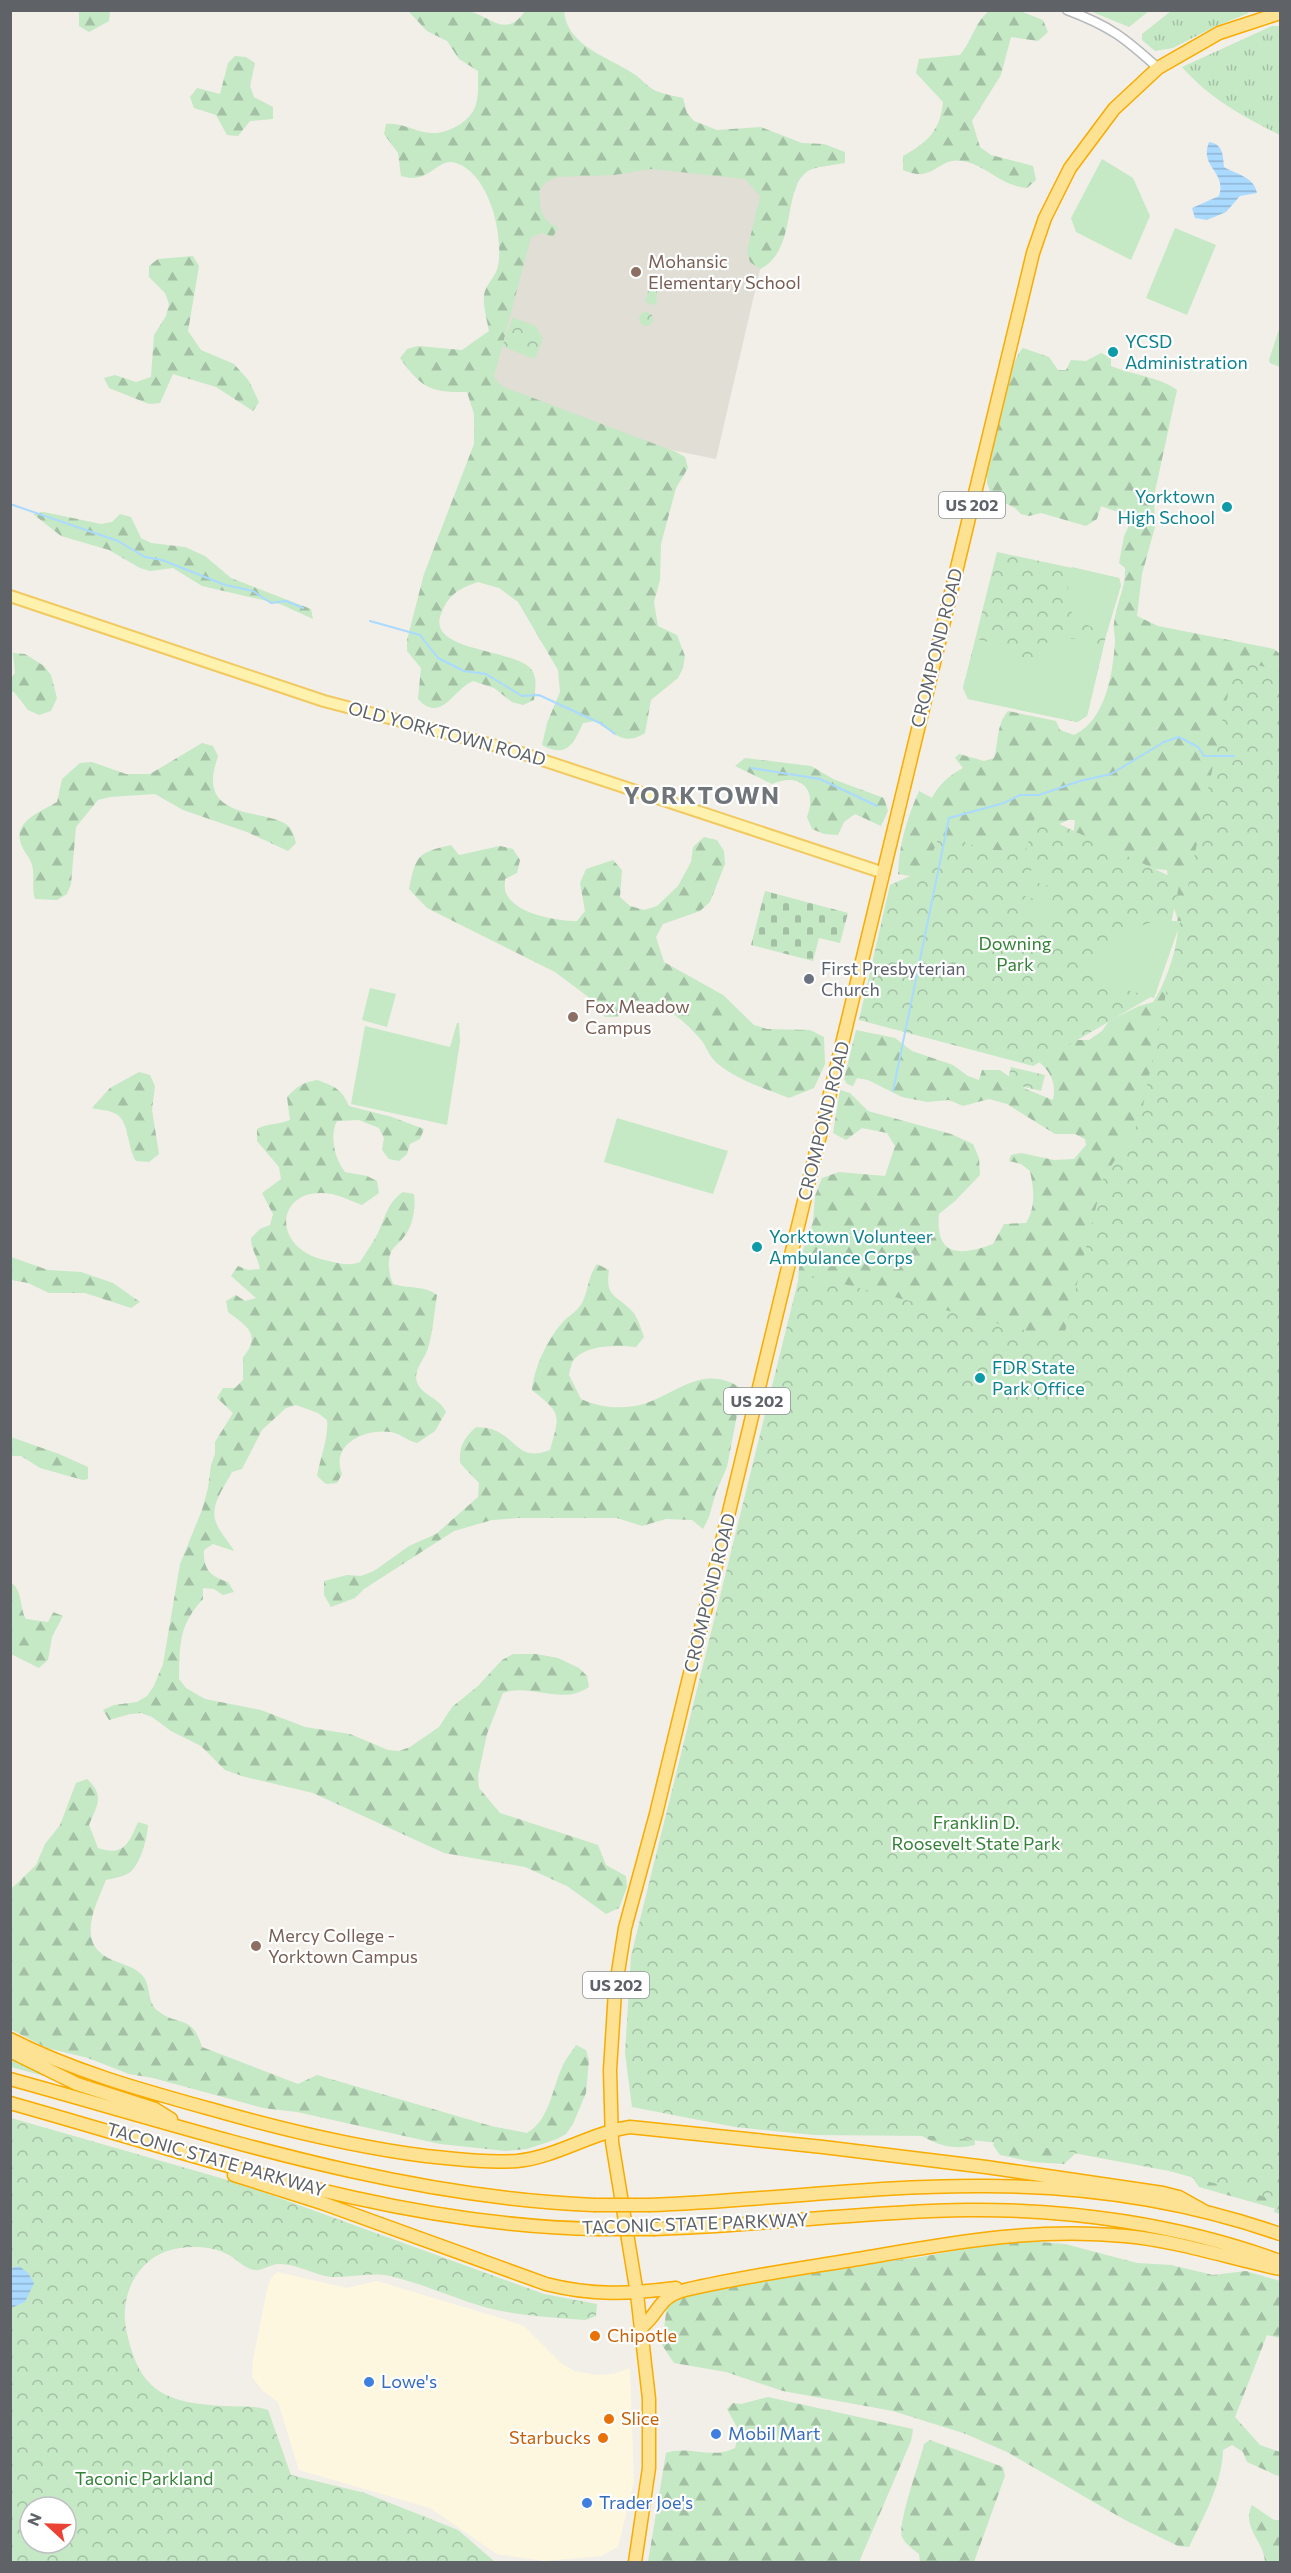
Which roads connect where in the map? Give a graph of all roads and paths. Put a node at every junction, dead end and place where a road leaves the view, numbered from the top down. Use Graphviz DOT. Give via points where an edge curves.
graph roads {
  1 [pos="1067,10"];
  2 [pos="1281,13"];
  3 [pos="1158,68"];
  4 [pos="10,596"];
  5 [pos="884,873"];
  6 [pos="10,2039"];
  7 [pos="10,2051"];
  8 [pos="10,2079"];
  9 [pos="10,2103"];
  10 [pos="188,2129"];
  11 [pos="611,2130"];
  12 [pos="214,2160"];
  13 [pos="1204,2211"];
  14 [pos="1281,2234"];
  15 [pos="1281,2261"];
  16 [pos="1281,2269"];
  17 [pos="716,2283"];
  18 [pos="637,2294"];
  19 [pos="642,2327"];
  20 [pos="634,2562"];
  1 -- 3 [label="street" via="1124,37"];
  2 -- 3 [label="highway, CROMPOND ROAD / US 202" via="1219,33"];
  3 -- 5 [label="highway, CROMPOND ROAD / US 202" via="1114,109 1084,146 1059,186 1039,236"];
  4 -- 5 [label="main road, OLD YORKTOWN ROAD" via="324,701 512,750"];
  5 -- 11 [label="highway, CROMPOND ROAD / US 202" via="659,1803 625,1928 613,2018"];
  6 -- 11 [label="highway" via="135,2088 302,2134 393,2152 520,2161 557,2153"];
  7 -- 10 [label="highway" via="77,2084 155,2109"];
  8 -- 10 [label="highway, TACONIC STATE PARKWAY"];
  9 -- 12 [label="highway, TACONIC STATE PARKWAY"];
  10 -- 13 [label="highway, TACONIC STATE PARKWAY, bridge" via="339,2170 494,2198 650,2205 985,2186 1073,2190"];
  11 -- 13 [label="highway" via="630,2127 1032,2173 1163,2193"];
  11 -- 18 [label="highway, CROMPOND ROAD / US 202"];
  12 -- 15 [label="highway, TACONIC STATE PARKWAY, bridge" via="416,2211 503,2223 655,2229 928,2212 1025,2212 1141,2225 1227,2244"];
  12 -- 18 [label="highway" via="226,2172 536,2282 584,2291"];
  13 -- 14 [label="highway, TACONIC STATE PARKWAY"];
  16 -- 17 [label="highway" via="1153,2239 1047,2233 966,2240"];
  17 -- 18 [label="highway"];
  17 -- 19 [label="highway" via="669,2295"];
  18 -- 19 [label="highway, CROMPOND ROAD / US 202"];
  19 -- 20 [label="highway, CROMPOND ROAD / US 202" via="650,2454"];
}
